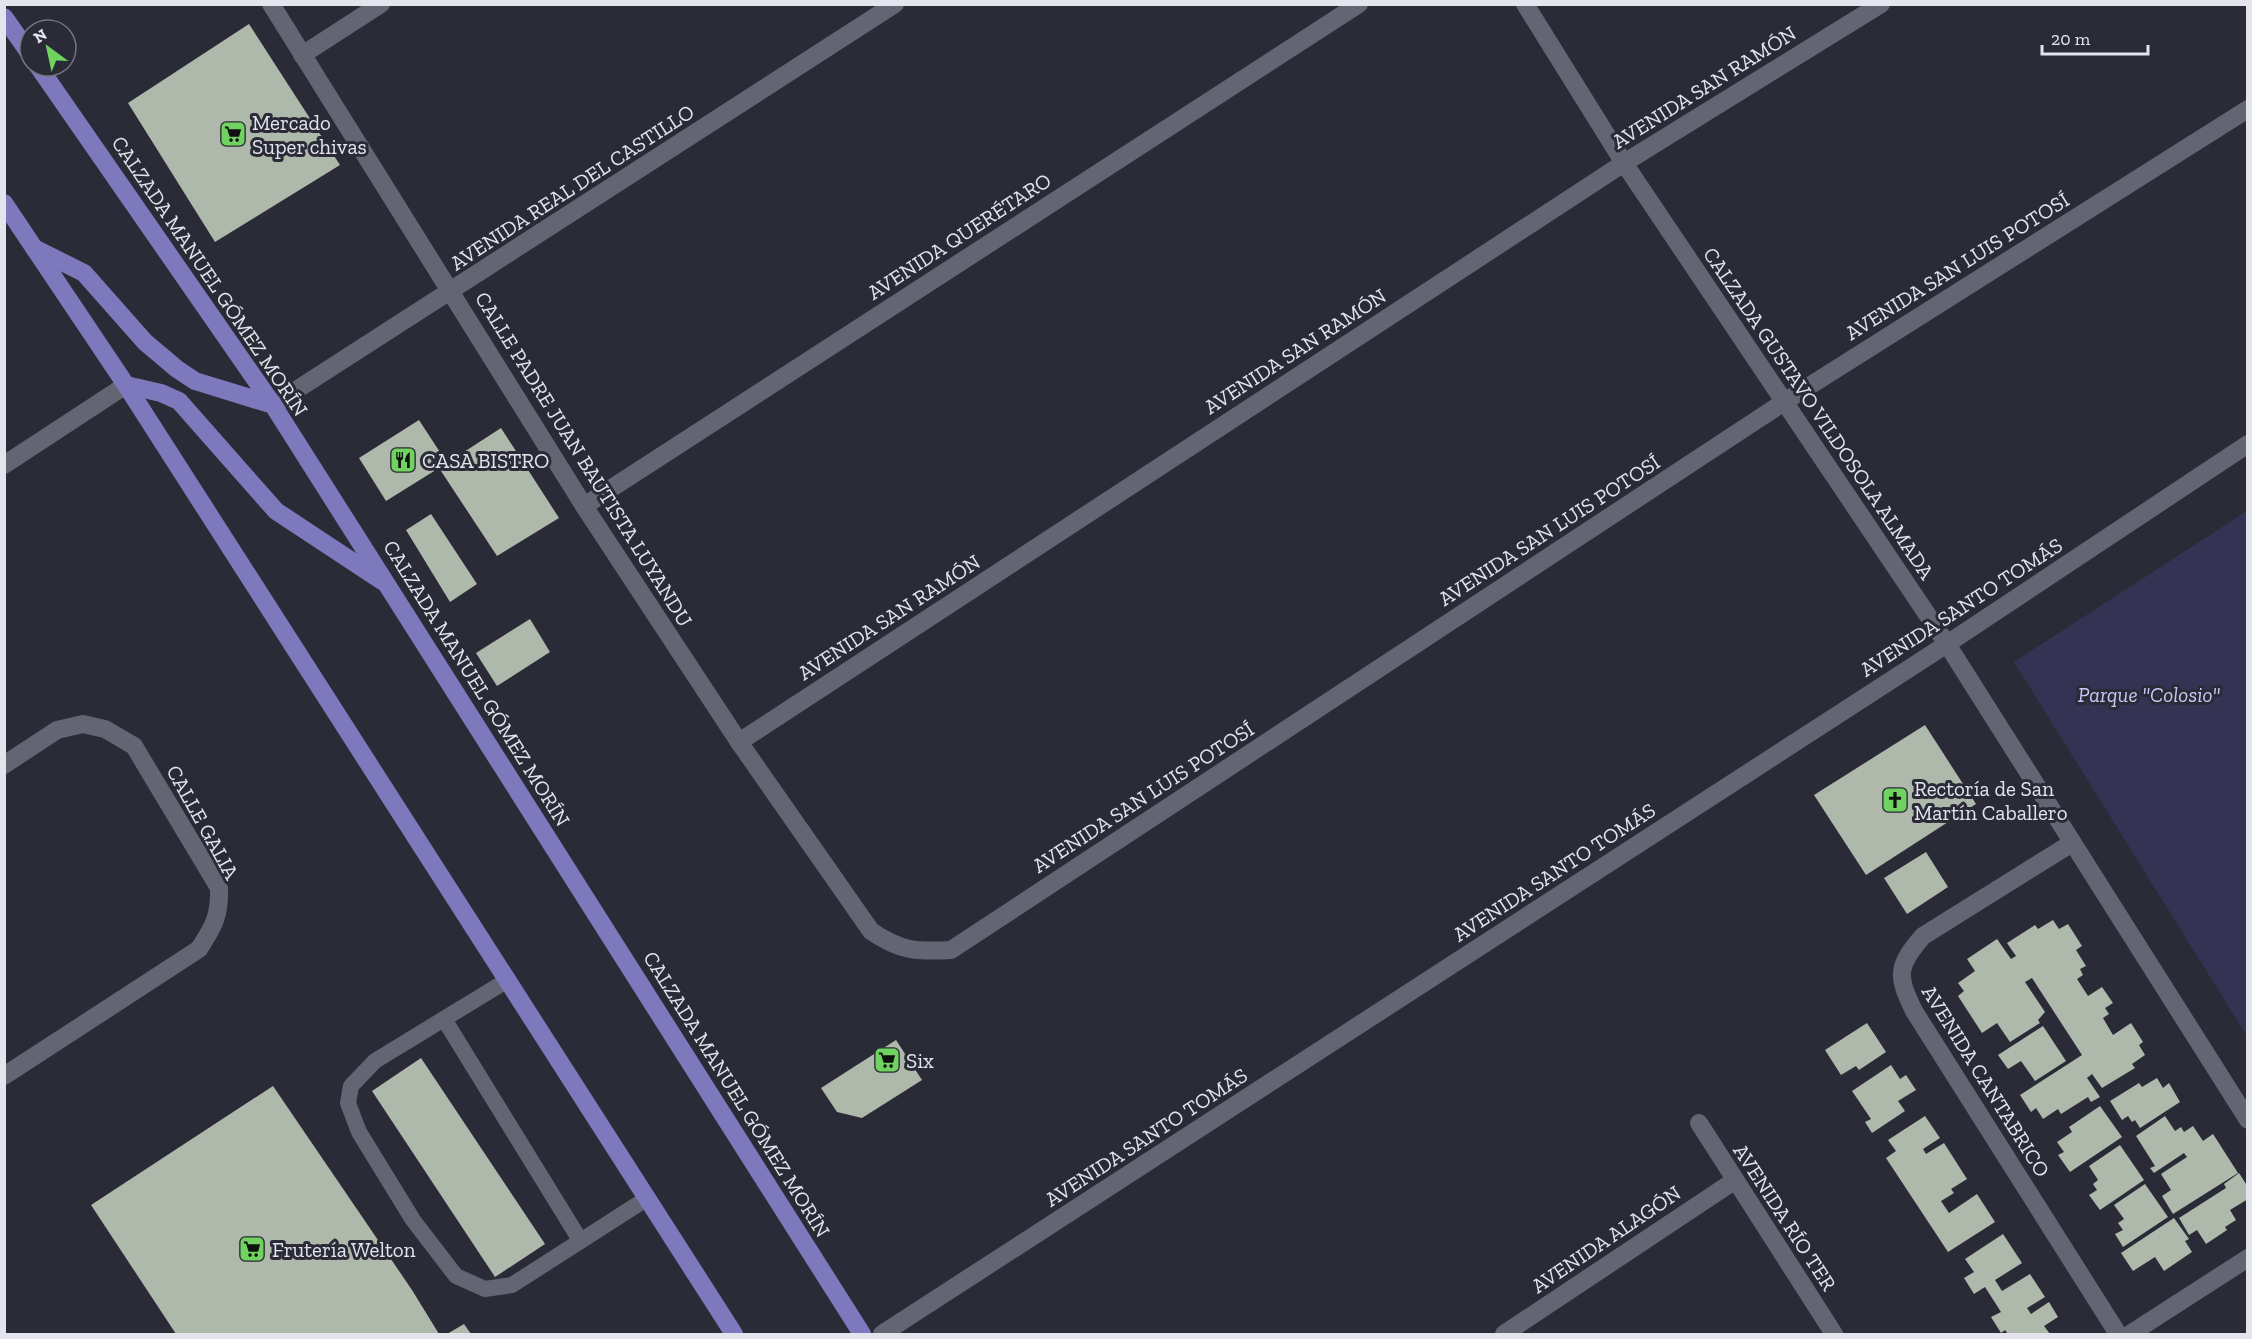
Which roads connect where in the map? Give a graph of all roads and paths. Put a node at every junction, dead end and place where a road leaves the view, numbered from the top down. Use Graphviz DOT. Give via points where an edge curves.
graph roads {
  1 [pos="271,4"];
  2 [pos="381,4"];
  3 [pos="895,4"];
  4 [pos="1359,4"];
  5 [pos="1525,4"];
  6 [pos="1881,4"];
  7 [pos="4,17"];
  8 [pos="18,37"];
  9 [pos="302,55"];
  10 [pos="46,78"];
  11 [pos="2247,109"];
  12 [pos="1624,163"];
  13 [pos="4,203"];
  14 [pos="33,247"];
  15 [pos="451,292"];
  16 [pos="126,385"];
  17 [pos="1784,402"];
  18 [pos="273,405"];
  19 [pos="2247,444"];
  20 [pos="4,465"];
  21 [pos="584,506"];
  22 [pos="388,585"];
  23 [pos="1947,644"];
  24 [pos="739,742"];
  25 [pos="4,765"];
  26 [pos="2072,843"];
  27 [pos="871,931"];
  28 [pos="507,981"];
  29 [pos="444,1019"];
  30 [pos="4,1076"];
  31 [pos="2247,1120"];
  32 [pos="1699,1123"];
  33 [pos="1734,1181"];
  34 [pos="646,1198"];
  35 [pos="580,1240"];
  36 [pos="2247,1257"];
  37 [pos="734,1335"];
  38 [pos="862,1335"];
  39 [pos="882,1335"];
  40 [pos="1504,1335"];
  41 [pos="1834,1335"];
  42 [pos="2118,1335"];
  43 [pos="2130,1335"];
  1 -- 9 [label="street, CALLE PADRE JUAN BAUTISTA LUYANDU"];
  2 -- 9 [label="street"];
  3 -- 15 [label="street, AVENIDA REAL DEL CASTILLO"];
  4 -- 21 [label="street, AVENIDA QUERÉTARO"];
  5 -- 12 [label="street, CALZADA GUSTAVO VILDOSOLA ALMADA"];
  6 -- 12 [label="street, AVENIDA SAN RAMÓN"];
  7 -- 8 [label="main road"];
  9 -- 15 [label="street, CALLE PADRE JUAN BAUTISTA LUYANDU"];
  10 -- 18 [label="main road, CALZADA MANUEL GÓMEZ MORÍN"];
  11 -- 17 [label="street, AVENIDA SAN LUIS POTOSÍ"];
  12 -- 17 [label="street, CALZADA GUSTAVO VILDOSOLA ALMADA"];
  12 -- 24 [label="street, AVENIDA SAN RAMÓN"];
  13 -- 14 [label="main road"];
  14 -- 16 [label="main road"];
  14 -- 18 [label="main road" via="84,273 160,357 195,381"];
  15 -- 18 [label="street, AVENIDA REAL DEL CASTILLO"];
  15 -- 21 [label="street, CALLE PADRE JUAN BAUTISTA LUYANDU"];
  16 -- 20 [label="street"];
  16 -- 22 [label="main road" via="179,400 276,511"];
  16 -- 28 [label="main road"];
  17 -- 23 [label="street, CALZADA GUSTAVO VILDOSOLA ALMADA"];
  17 -- 27 [label="street, AVENIDA SAN LUIS POTOSÍ" via="951,950 919,952 893,946"];
  18 -- 22 [label="main road, CALZADA MANUEL GÓMEZ MORÍN"];
  19 -- 23 [label="street, AVENIDA SANTO TOMÁS"];
  21 -- 24 [label="street, CALLE PADRE JUAN BAUTISTA LUYANDU"];
  22 -- 38 [label="main road, CALZADA MANUEL GÓMEZ MORÍN"];
  23 -- 26 [label="street, CALZADA GUSTAVO VILDOSOLA ALMADA"];
  23 -- 39 [label="street, AVENIDA SANTO TOMÁS"];
  24 -- 27 [label="street, CALLE PADRE JUAN BAUTISTA LUYANDU"];
  25 -- 30 [label="street, CALLE GALIA" via="57,730 83,724 105,729 134,746 219,888 220,909 199,949"];
  26 -- 31 [label="street, CALZADA GUSTAVO VILDOSOLA ALMADA"];
  26 -- 42 [label="street, AVENIDA CANTABRICO" via="1923,936 1906,955 1900,982 1914,1011"];
  28 -- 29 [label="lane"];
  28 -- 34 [label="main road"];
  29 -- 35 [label="lane"];
  29 -- 35 [label="lane" via="375,1061 351,1086 348,1103 365,1142 413,1220 456,1276 485,1289 512,1285"];
  32 -- 33 [label="street, AVENIDA RÍO TER"];
  33 -- 40 [label="street, AVENIDA ALAGÓN"];
  33 -- 41 [label="street, AVENIDA RÍO TER"];
  34 -- 35 [label="lane"];
  34 -- 37 [label="main road"];
  36 -- 43 [label="street"];
}
